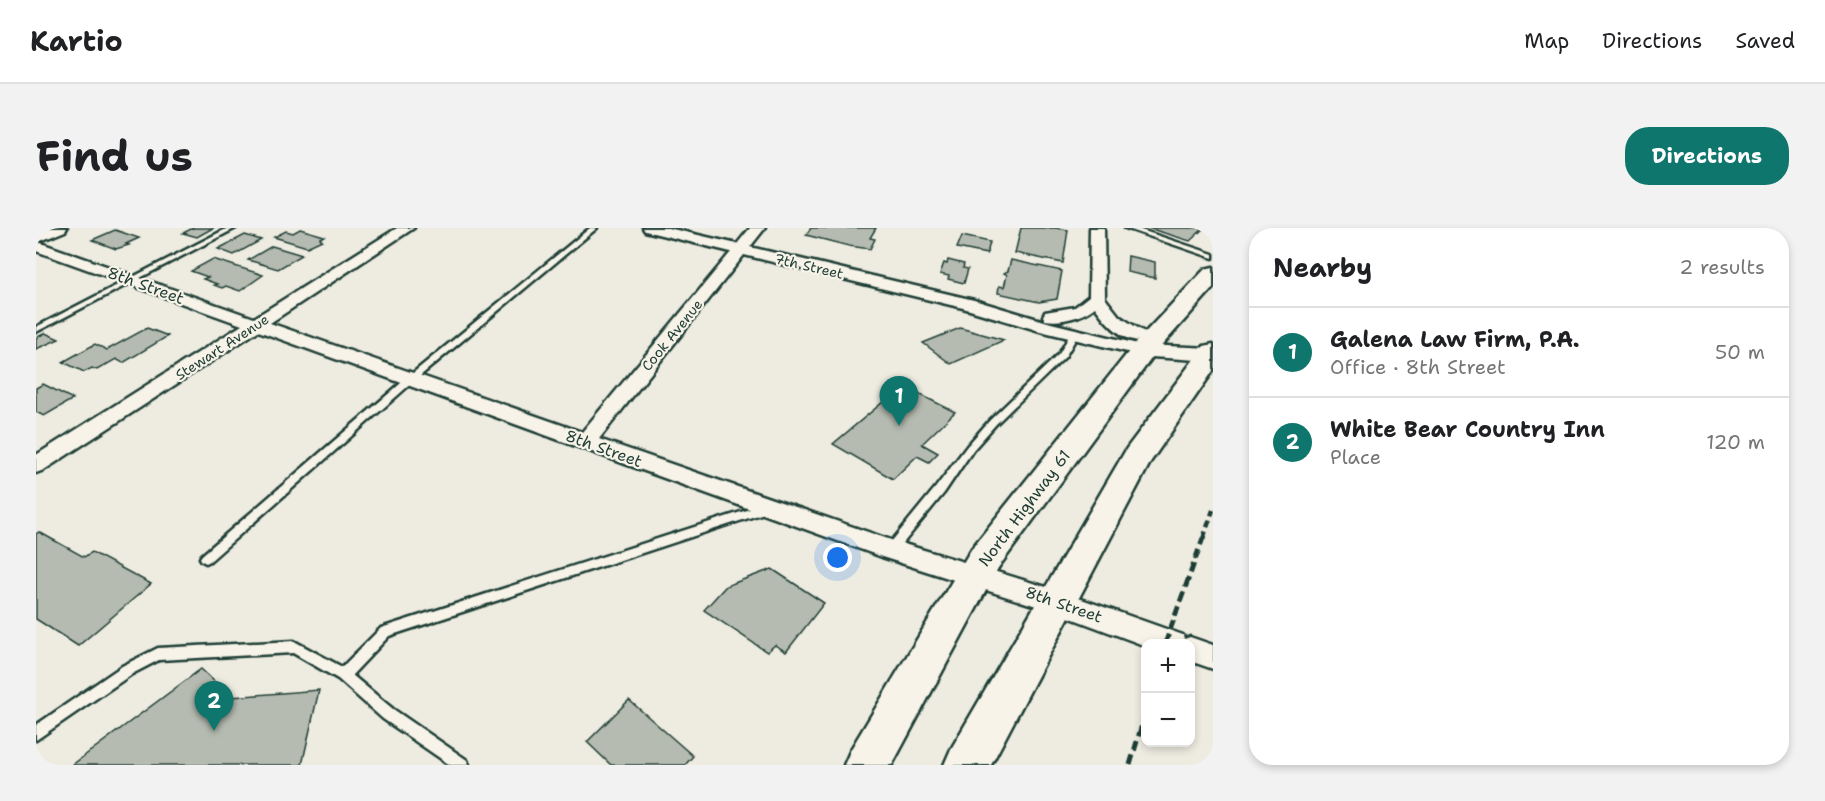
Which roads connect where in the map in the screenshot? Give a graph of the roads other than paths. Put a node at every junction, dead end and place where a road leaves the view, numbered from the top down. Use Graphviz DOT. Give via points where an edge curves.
graph roads {
  1 [pos="60,228"];
  2 [pos="233,228"];
  3 [pos="407,228"];
  4 [pos="594,228"];
  5 [pos="650,228"];
  6 [pos="758,228"];
  7 [pos="1097,228"];
  8 [pos="1128,228"];
  9 [pos="36,238"];
  10 [pos="36,246"];
  11 [pos="741,250"];
  12 [pos="1213,256"];
  13 [pos="1213,274"];
  14 [pos="132,280"];
  15 [pos="1097,298"];
  16 [pos="968,304"];
  17 [pos="1052,316"];
  18 [pos="256,325"];
  19 [pos="36,330"];
  20 [pos="1075,333"];
  21 [pos="1145,342"];
  22 [pos="1212,355"];
  23 [pos="411,379"];
  24 [pos="586,441"];
  25 [pos="36,465"];
  26 [pos="769,507"];
  27 [pos="891,549"];
  28 [pos="206,558"];
  29 [pos="975,574"];
  30 [pos="1056,601"];
  31 [pos="1159,639"];
  32 [pos="1195,650"];
  33 [pos="1213,657"];
  34 [pos="343,675"];
  35 [pos="36,734"];
  36 [pos="462,765"];
  37 [pos="867,765"];
  38 [pos="967,765"];
  1 -- 9 [label="street"];
  2 -- 14 [label="lane"];
  3 -- 18 [label="street, Stewart Avenue"];
  4 -- 23 [label="lane"];
  5 -- 11 [label="street, 7th Street"];
  6 -- 11 [label="street, Cook Avenue"];
  7 -- 15 [label="street"];
  8 -- 12 [label="lane"];
  10 -- 14 [label="street, 8th Street"];
  11 -- 16 [label="street, 7th Street"];
  11 -- 24 [label="street, Cook Avenue"];
  13 -- 21 [label="main road, North Highway 61"];
  14 -- 18 [label="street, 8th Street"];
  14 -- 19 [label="lane"];
  15 -- 17 [label="street" via="1080,311"];
  15 -- 21 [label="street" via="1113,320"];
  16 -- 17 [label="street, 7th Street" via="993,303"];
  16 -- 20 [label="street, 7th Street"];
  17 -- 21 [label="street, 7th Street"];
  18 -- 23 [label="street, 8th Street"];
  18 -- 25 [label="street, Stewart Avenue"];
  20 -- 21 [label="street, 7th Street"];
  20 -- 27 [label="lane" via="1062,355 970,448"];
  21 -- 22 [label="street, 7th Street"];
  21 -- 29 [label="main road, North Highway 61"];
  22 -- 30 [label="main road" via="1138,456"];
  23 -- 24 [label="street, 8th Street"];
  23 -- 28 [label="lane"];
  24 -- 26 [label="street, 8th Street"];
  26 -- 27 [label="street, 8th Street"];
  26 -- 34 [label="lane" via="385,632"];
  27 -- 29 [label="street, 8th Street"];
  29 -- 30 [label="street, 8th Street"];
  29 -- 37 [label="main road, North Highway 61"];
  30 -- 31 [label="street, 8th Street"];
  30 -- 38 [label="main road"];
  32 -- 33 [label="street"];
  34 -- 35 [label="lane" via="294,647 158,654 127,670"];
  34 -- 36 [label="lane" via="388,714"];
}
